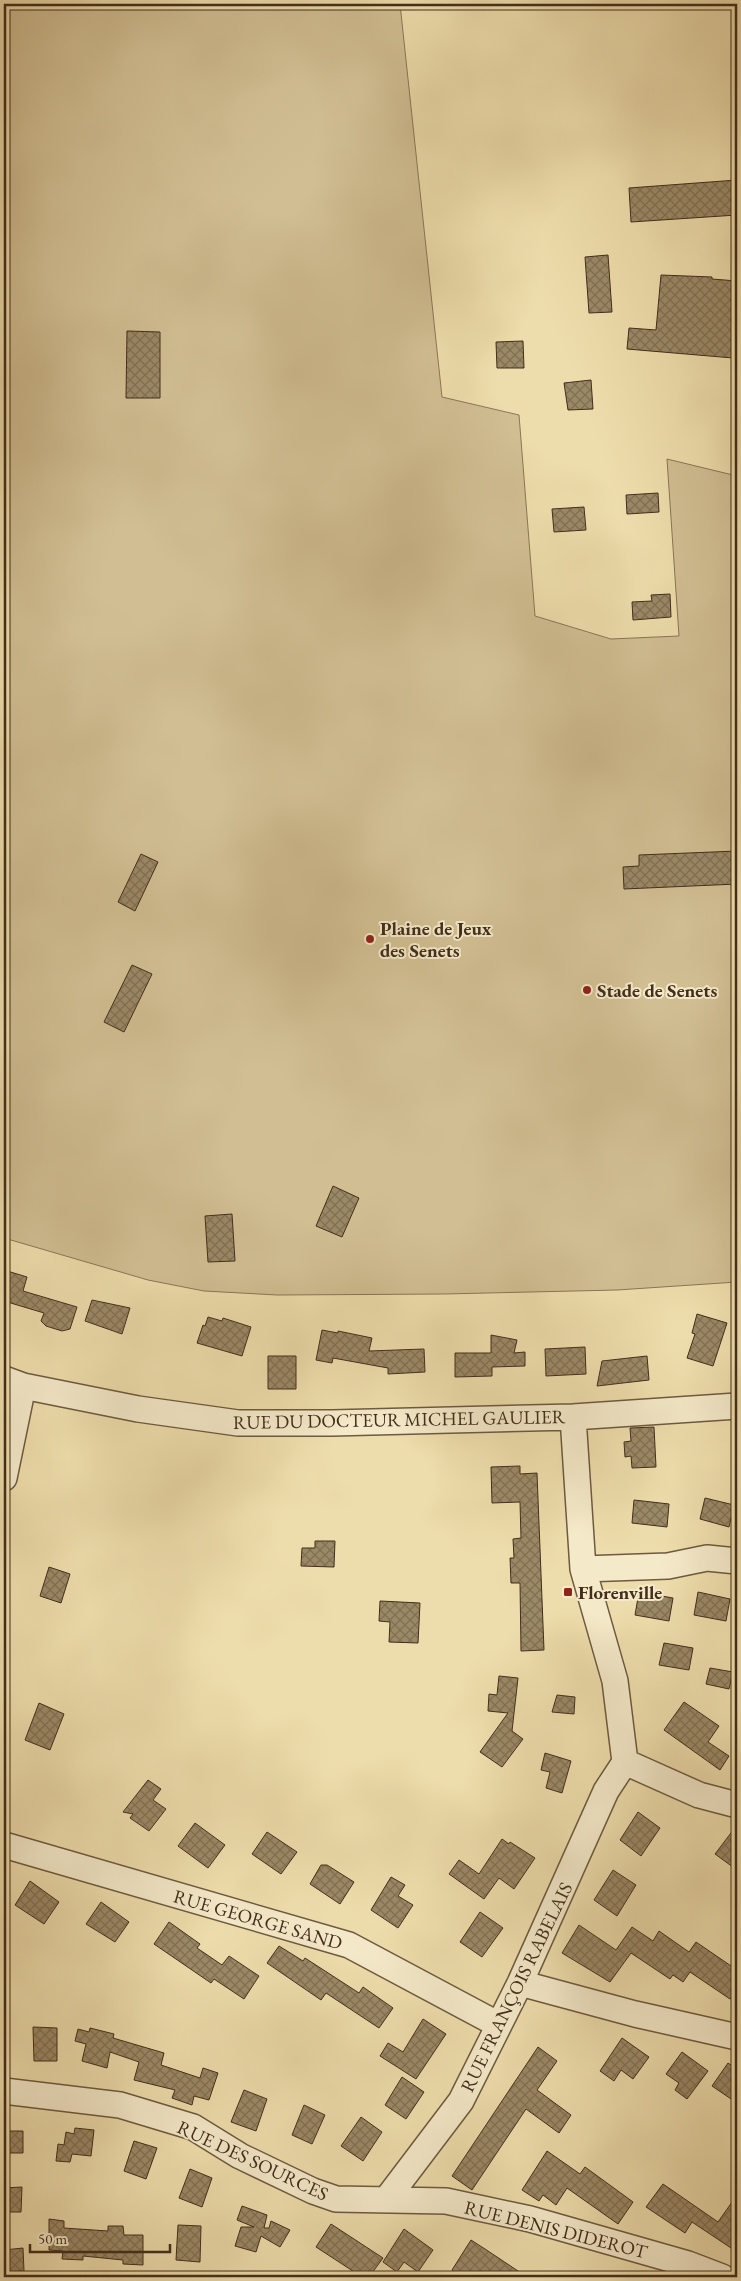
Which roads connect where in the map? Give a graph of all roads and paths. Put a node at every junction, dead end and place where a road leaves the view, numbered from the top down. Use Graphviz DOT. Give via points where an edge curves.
graph roads {
  1 [pos="14,1382"];
  2 [pos="737,1406"];
  3 [pos="573,1417"];
  4 [pos="4,1478"];
  5 [pos="737,1561"];
  6 [pos="583,1569"];
  7 [pos="625,1762"];
  8 [pos="737,1805"];
  9 [pos="4,1845"];
  10 [pos="520,1983"];
  11 [pos="499,2025"];
  12 [pos="737,2037"];
  13 [pos="4,2092"];
  14 [pos="386,2200"];
  15 [pos="722,2277"];
  1 -- 3 [label="street, RUE DU DOCTEUR MICHEL GAULIER" via="138,1409 238,1423"];
  1 -- 4 [label="street"];
  2 -- 3 [label="street, RUE DU DOCTEUR MICHEL GAULIER"];
  3 -- 6 [label="street"];
  5 -- 6 [label="street" via="707,1558 668,1566"];
  6 -- 7 [label="street" via="614,1681"];
  7 -- 8 [label="street" via="699,1795"];
  7 -- 10 [label="street, RUE FRANÇOIS RABELAIS" via="606,1791"];
  9 -- 11 [label="street, RUE GEORGE SAND" via="349,1945"];
  10 -- 11 [label="street, RUE FRANÇOIS RABELAIS"];
  10 -- 12 [label="street"];
  11 -- 14 [label="street, RUE FRANÇOIS RABELAIS" via="461,2101"];
  13 -- 14 [label="street, RUE DES SOURCES" via="120,2104 193,2127 240,2156 313,2191 336,2199"];
  14 -- 15 [label="street, RUE DENIS DIDEROT" via="446,2201 530,2219 688,2264"];
}
